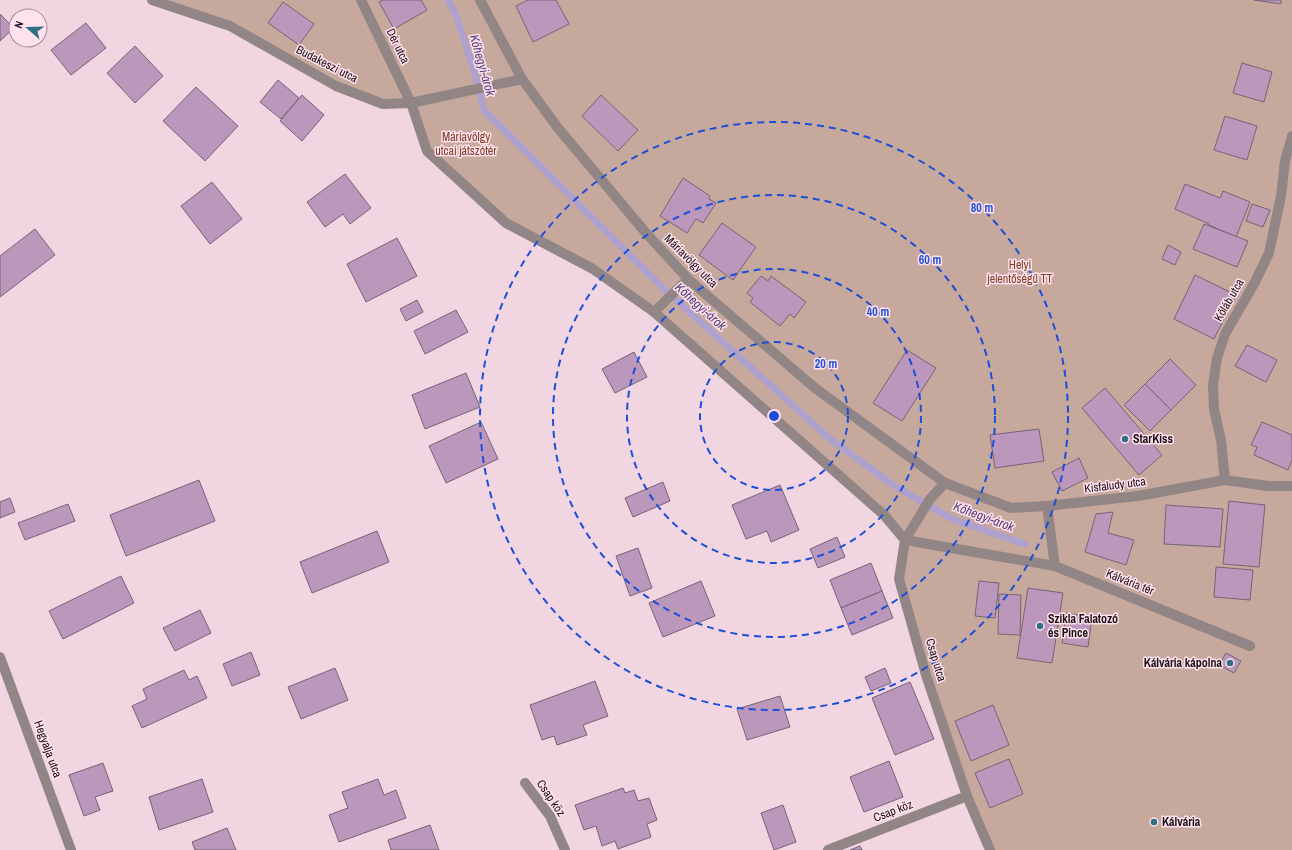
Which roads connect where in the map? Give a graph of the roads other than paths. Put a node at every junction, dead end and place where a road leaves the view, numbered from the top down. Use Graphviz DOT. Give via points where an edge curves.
graph roads {
  1 [pos="152,0"];
  2 [pos="361,0"];
  3 [pos="480,0"];
  4 [pos="522,79"];
  5 [pos="411,103"];
  6 [pos="1292,136"];
  7 [pos="688,279"];
  8 [pos="654,312"];
  9 [pos="1226,480"];
  10 [pos="945,483"];
  11 [pos="1292,486"];
  12 [pos="1047,506"];
  13 [pos="905,540"];
  14 [pos="1056,566"];
  15 [pos="1250,646"];
  16 [pos="0,657"];
  17 [pos="525,783"];
  18 [pos="967,796"];
  19 [pos="71,850"];
  20 [pos="565,850"];
  21 [pos="828,850"];
  22 [pos="990,850"];
  1 -- 5 [label="street, Budakeszi utca" via="230,26 336,86 383,104"];
  2 -- 5 [label="street, Dér utca"];
  3 -- 4 [label="street, Máriavölgy utca"];
  4 -- 5 [label="street, Budakeszi utca"];
  4 -- 7 [label="street, Máriavölgy utca" via="558,128"];
  5 -- 8 [label="street" via="427,151 506,223 593,270"];
  6 -- 9 [label="street, Kőláb utca" via="1285,161 1281,196 1269,253 1225,334 1217,358 1213,385 1214,409"];
  7 -- 8 [label="street"];
  7 -- 10 [label="street, Máriavölgy utca" via="815,388"];
  8 -- 13 [label="street" via="884,515"];
  9 -- 11 [label="street, Kisfaludy utca" via="1268,486"];
  9 -- 12 [label="street, Kisfaludy utca" via="1138,496"];
  10 -- 12 [label="street, Kisfaludy utca" via="1011,508"];
  10 -- 13 [label="street, Csap utca" via="930,499"];
  12 -- 14 [label="street"];
  13 -- 14 [label="street, Kálvária tér"];
  13 -- 18 [label="street, Csap utca" via="899,579 926,675"];
  14 -- 15 [label="street, Kálvária tér"];
  16 -- 19 [label="street, Hegyalja utca"];
  17 -- 20 [label="street, Csap köz" via="550,816"];
  18 -- 21 [label="street, Csap köz"];
  18 -- 22 [label="street, Csap utca"];
}
